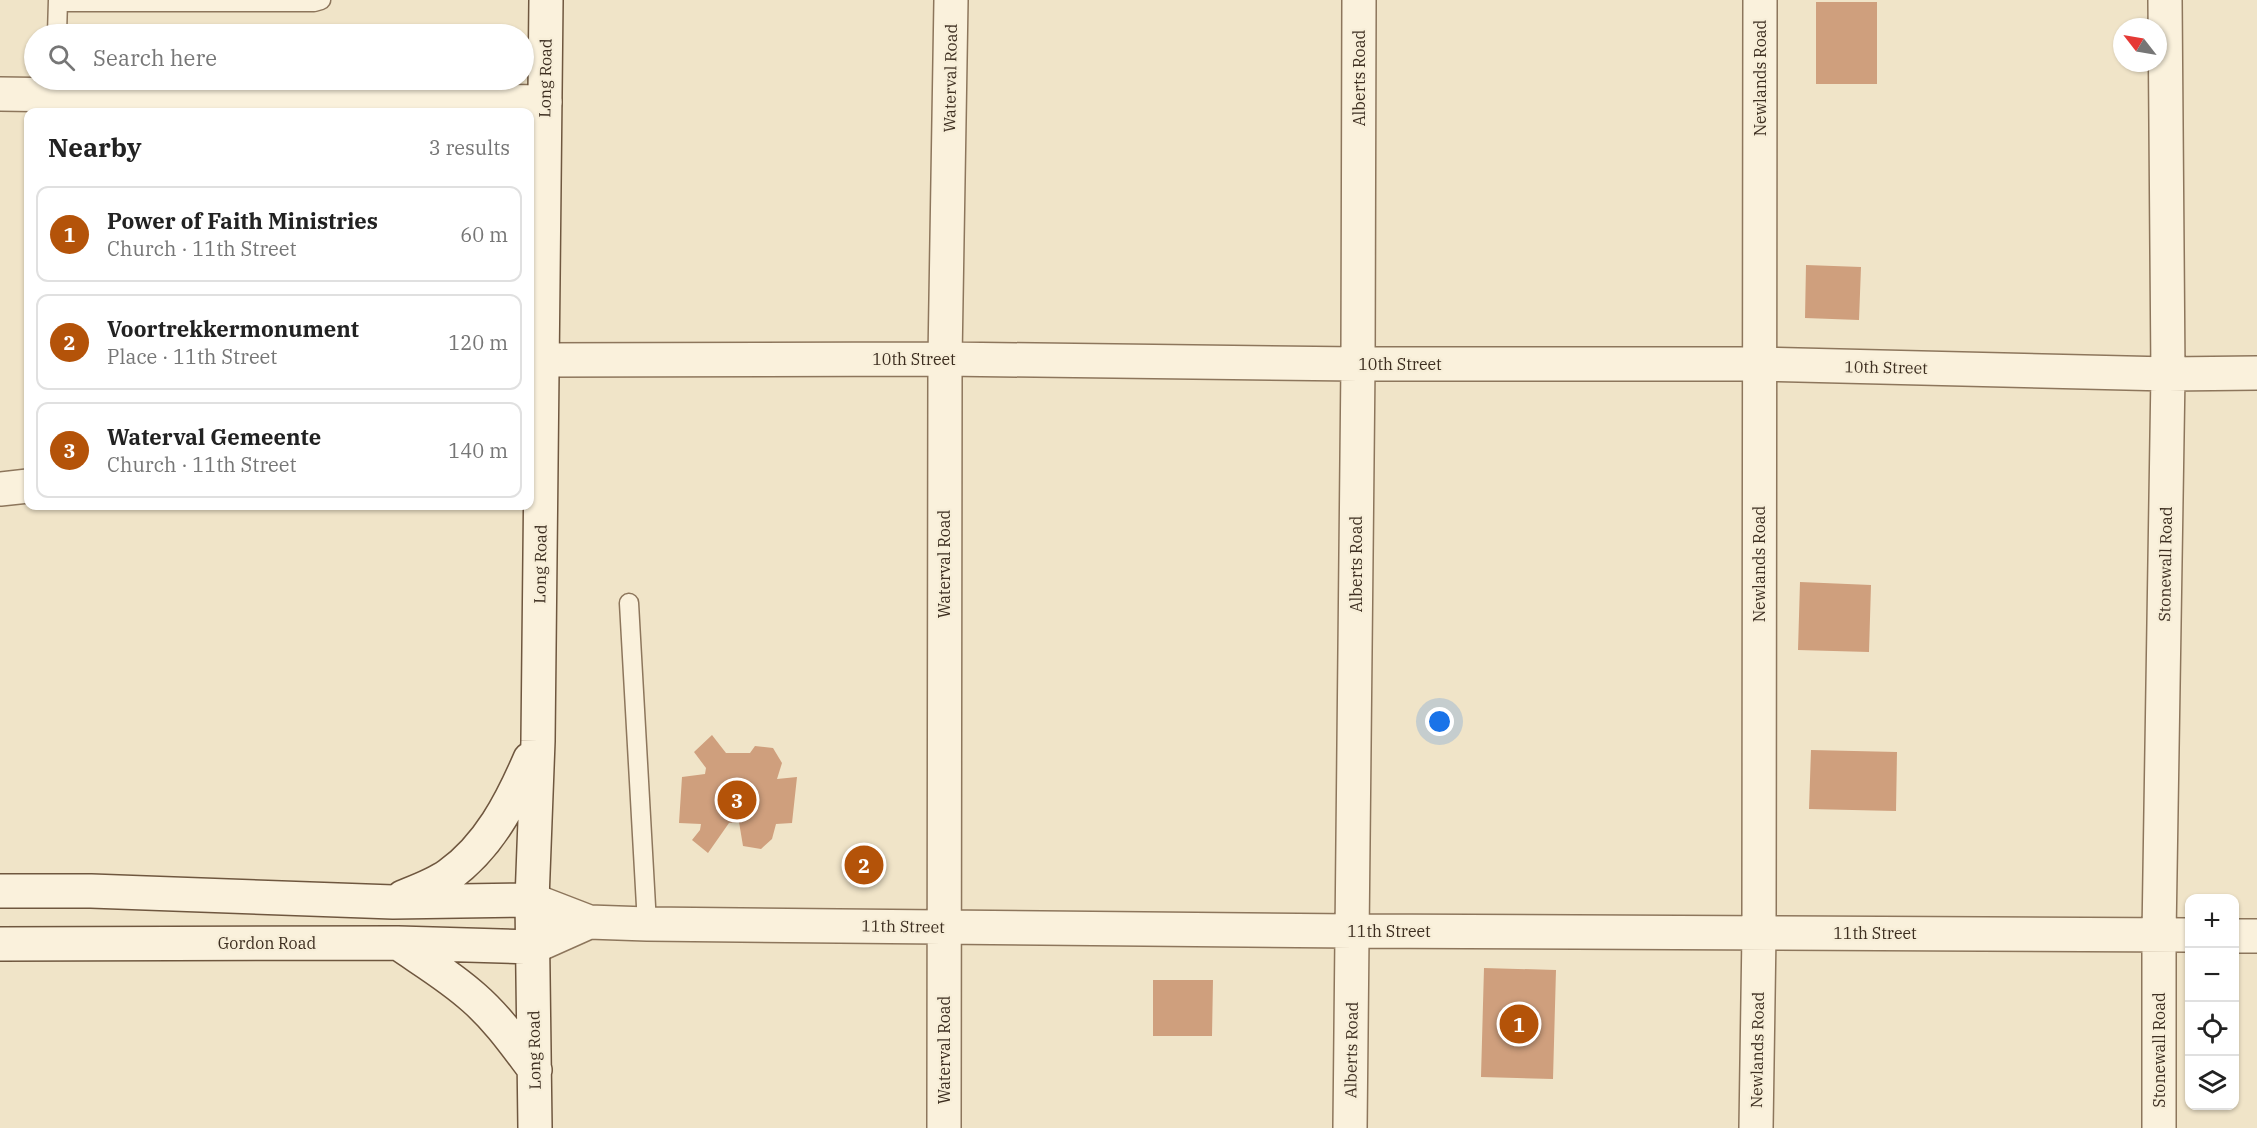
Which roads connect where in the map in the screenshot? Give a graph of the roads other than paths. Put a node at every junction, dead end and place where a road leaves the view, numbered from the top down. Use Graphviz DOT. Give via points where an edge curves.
graph roads {
  1 [pos="321,0"];
  2 [pos="546,0"];
  3 [pos="951,0"];
  4 [pos="1359,0"];
  5 [pos="1760,0"];
  6 [pos="2165,0"];
  7 [pos="58,1"];
  8 [pos="57,24"];
  9 [pos="33,90"];
  10 [pos="89,90"];
  11 [pos="0,94"];
  12 [pos="545,102"];
  13 [pos="250,105"];
  14 [pos="945,359"];
  15 [pos="543,360"];
  16 [pos="1358,364"];
  17 [pos="1759,364"];
  18 [pos="2257,372"];
  19 [pos="2168,374"];
  20 [pos="24,486"];
  21 [pos="0,489"];
  22 [pos="629,603"];
  23 [pos="538,741"];
  24 [pos="0,891"];
  25 [pos="532,900"];
  26 [pos="393,902"];
  27 [pos="588,922"];
  28 [pos="647,924"];
  29 [pos="943,927"];
  30 [pos="1353,931"];
  31 [pos="1759,933"];
  32 [pos="2174,935"];
  33 [pos="2239,936"];
  34 [pos="2257,936"];
  35 [pos="398,943"];
  36 [pos="0,944"];
  37 [pos="533,947"];
  38 [pos="535,1070"];
  39 [pos="535,1128"];
  40 [pos="944,1128"];
  41 [pos="1350,1128"];
  42 [pos="1756,1128"];
  43 [pos="2159,1128"];
  1 -- 7 [label="lane"];
  2 -- 12 [label="street, Long Road"];
  3 -- 14 [label="street, Waterval Road"];
  4 -- 16 [label="street, Alberts Road"];
  5 -- 17 [label="street, Newlands Road"];
  6 -- 19 [label="street, Stonewall Road"];
  7 -- 8 [label="lane"];
  9 -- 11 [label="street"];
  10 -- 13 [label="street"];
  12 -- 13 [label="street"];
  12 -- 15 [label="street, Long Road"];
  14 -- 15 [label="street, 10th Street"];
  14 -- 16 [label="street, 10th Street"];
  14 -- 29 [label="street, Waterval Road"];
  15 -- 23 [label="street, Long Road"];
  16 -- 17 [label="street, 10th Street"];
  16 -- 30 [label="street, Alberts Road"];
  17 -- 19 [label="street, 10th Street"];
  17 -- 31 [label="street, Newlands Road"];
  18 -- 19 [label="street, 10th Street"];
  19 -- 32 [label="street, Stonewall Road"];
  20 -- 21 [label="street"];
  22 -- 28 [label="lane"];
  23 -- 25 [label="street, Long Road"];
  23 -- 26 [label="street" via="515,795 474,854 448,876"];
  24 -- 26 [label="street"];
  25 -- 26 [label="street"];
  25 -- 27 [label="street, 11th Street"];
  25 -- 37 [label="street, Long Road"];
  27 -- 28 [label="street, 11th Street"];
  27 -- 37 [label="street, 11th Street"];
  28 -- 29 [label="street, 11th Street"];
  29 -- 30 [label="street, 11th Street"];
  29 -- 40 [label="street, Waterval Road"];
  30 -- 31 [label="street, 11th Street"];
  30 -- 41 [label="street, Alberts Road"];
  31 -- 32 [label="street, 11th Street"];
  31 -- 42 [label="street, Newlands Road"];
  32 -- 43 [label="street, Stonewall Road"];
  33 -- 34 [label="street"];
  35 -- 36 [label="street, Gordon Road"];
  35 -- 37 [label="street, Gordon Road"];
  35 -- 38 [label="street" via="474,999 501,1025"];
  37 -- 38 [label="street, Long Road"];
  38 -- 39 [label="street, Long Road"];
}
